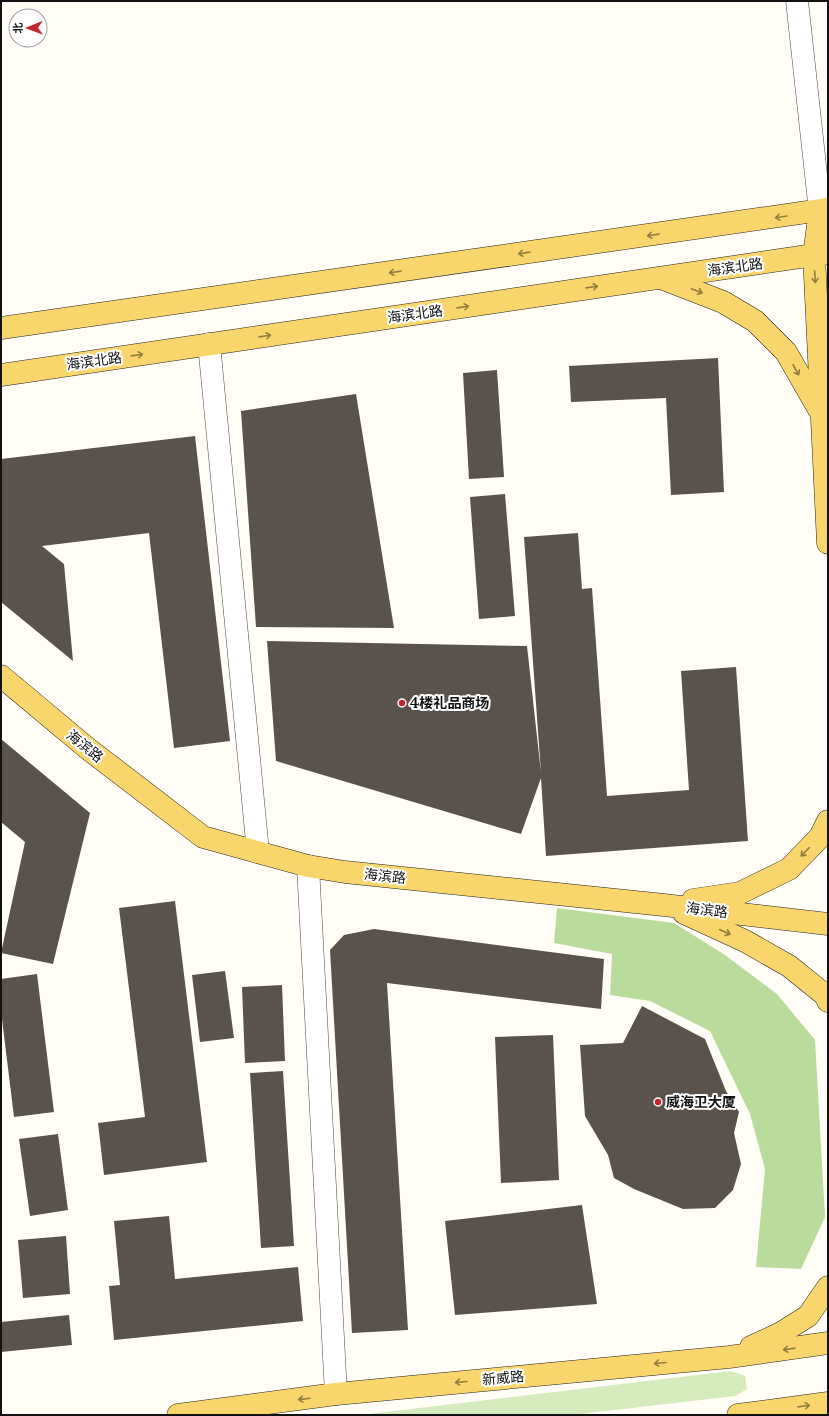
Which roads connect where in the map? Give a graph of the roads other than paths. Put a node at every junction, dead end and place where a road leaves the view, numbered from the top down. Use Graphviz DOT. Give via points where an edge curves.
graph roads {
  1 [pos="797,1"];
  2 [pos="824,210"];
  3 [pos="828,232"];
  4 [pos="821,254"];
  5 [pos="660,277"];
  6 [pos="1,328"];
  7 [pos="209,344"];
  8 [pos="54,367"];
  9 [pos="1,375"];
  10 [pos="1,380"];
  11 [pos="823,417"];
  12 [pos="828,543"];
  13 [pos="1,676"];
  14 [pos="828,821"];
  15 [pos="258,852"];
  16 [pos="308,866"];
  17 [pos="664,905"];
  18 [pos="828,924"];
  19 [pos="828,1001"];
  20 [pos="828,1287"];
  21 [pos="828,1343"];
  22 [pos="729,1357"];
  23 [pos="336,1394"];
  24 [pos="828,1403"];
  25 [pos="178,1415"];
  26 [pos="738,1415"];
  1 -- 2 [label="street"];
  2 -- 3 [label="main road"];
  2 -- 4 [label="main road"];
  2 -- 6 [label="main road, one-way"];
  4 -- 5 [label="main road, 海滨北路"];
  4 -- 11 [label="main road, one-way"];
  7 -- 5 [label="main road, 海滨北路, one-way"];
  5 -- 11 [label="main road, one-way" via="724,302 755,321 786,352"];
  8 -- 7 [label="main road, 海滨北路, one-way"];
  7 -- 15 [label="street"];
  8 -- 9 [label="main road, 海滨北路"];
  8 -- 10 [label="street"];
  11 -- 12 [label="main road"];
  13 -- 15 [label="main road, 海滨路" via="87,748 203,837"];
  14 -- 17 [label="main road, one-way" via="820,837 789,868 740,893"];
  15 -- 16 [label="main road, 海滨路"];
  16 -- 17 [label="main road, 海滨路"];
  16 -- 23 [label="street"];
  17 -- 18 [label="main road, 海滨路"];
  17 -- 19 [label="main road, one-way" via="745,941 789,966 825,995"];
  20 -- 22 [label="main road" via="808,1316 781,1333"];
  21 -- 22 [label="main road, 新威路, one-way"];
  22 -- 23 [label="main road, 新威路, one-way"];
  23 -- 25 [label="main road, 新威路, one-way"];
  26 -- 24 [label="main road, one-way"];
}
